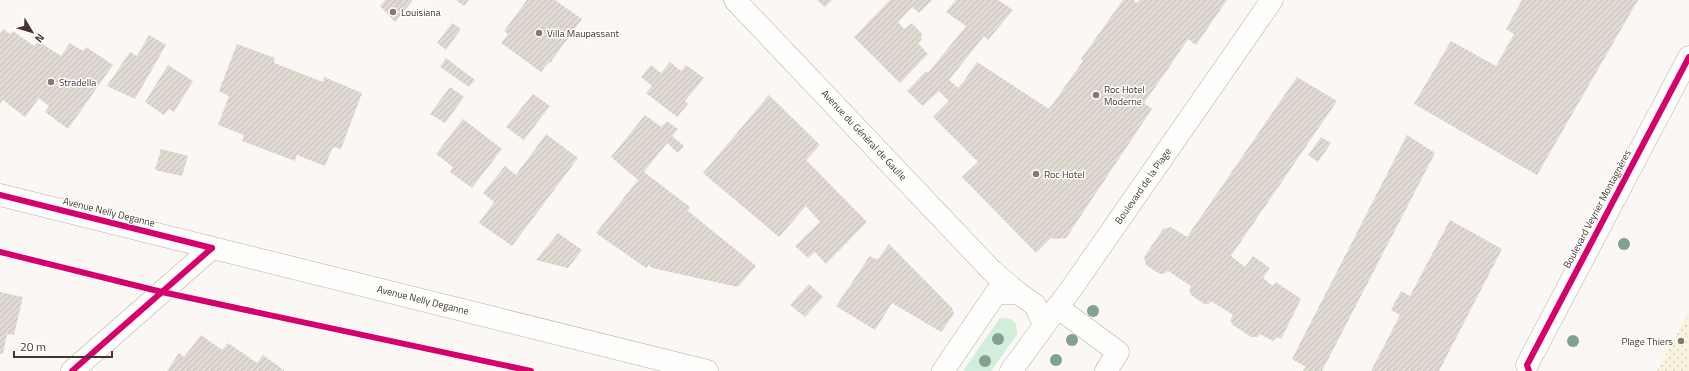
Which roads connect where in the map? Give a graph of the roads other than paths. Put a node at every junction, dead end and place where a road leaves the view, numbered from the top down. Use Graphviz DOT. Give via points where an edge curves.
graph roads {
  1 [pos="735,0"];
  2 [pos="1272,0"];
  3 [pos="1689,57"];
  4 [pos="0,195"];
  5 [pos="212,248"];
  6 [pos="992,271"];
  7 [pos="996,293"];
  8 [pos="1018,293"];
  9 [pos="1050,316"];
  10 [pos="1526,365"];
  11 [pos="72,371"];
  12 [pos="707,371"];
  13 [pos="943,371"];
  14 [pos="1012,371"];
  15 [pos="1106,371"];
  1 -- 6 [label="main road, Avenue du Général de Gaulle"];
  2 -- 9 [label="main road, Boulevard de la Plage"];
  3 -- 10 [label="main road, Boulevard Veyrier Montagnères"];
  4 -- 5 [label="main road, Avenue Nelly Deganne"];
  5 -- 11 [label="main road"];
  5 -- 12 [label="main road, Avenue Nelly Deganne"];
  6 -- 7 [label="main road"];
  6 -- 8 [label="main road, Avenue du Général de Gaulle"];
  7 -- 8 [label="main road"];
  7 -- 13 [label="main road"];
  8 -- 9 [label="main road, Avenue du Général de Gaulle"];
  9 -- 14 [label="main road, Boulevard de la Plage"];
  9 -- 15 [label="main road" via="1118,352"];
}
